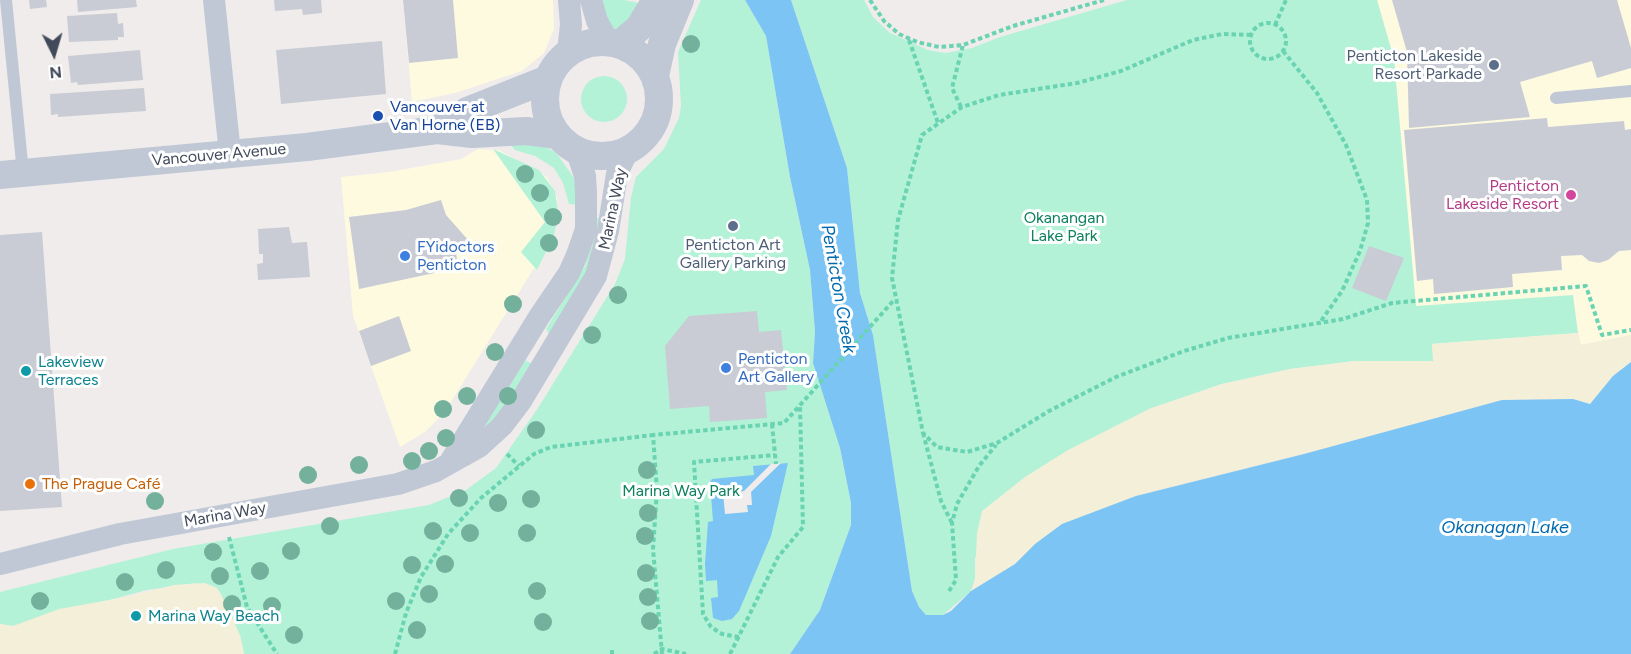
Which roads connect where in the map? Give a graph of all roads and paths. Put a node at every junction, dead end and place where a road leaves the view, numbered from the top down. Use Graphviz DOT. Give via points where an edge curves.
graph roads {
  1 [pos="6,0"];
  2 [pos="214,0"];
  3 [pos="569,0"];
  4 [pos="591,0"];
  5 [pos="656,0"];
  6 [pos="680,0"];
  7 [pos="870,0"];
  8 [pos="1104,0"];
  9 [pos="1286,0"];
  10 [pos="1275,25"];
  11 [pos="1251,35"];
  12 [pos="908,39"];
  13 [pos="614,43"];
  14 [pos="963,45"];
  15 [pos="1282,51"];
  16 [pos="568,52"];
  17 [pos="655,76"];
  18 [pos="548,79"];
  19 [pos="1631,92"];
  20 [pos="1556,98"];
  21 [pos="962,107"];
  22 [pos="938,123"];
  23 [pos="437,130"];
  24 [pos="567,142"];
  25 [pos="628,150"];
  26 [pos="230,154"];
  27 [pos="11,174"];
  28 [pos="894,300"];
  29 [pos="1320,322"];
  30 [pos="1631,330"];
  31 [pos="800,406"];
  32 [pos="772,424"];
  33 [pos="923,433"];
  34 [pos="653,435"];
  35 [pos="997,443"];
  36 [pos="503,450"];
  37 [pos="775,455"];
  38 [pos="449,464"];
  39 [pos="776,464"];
  40 [pos="519,466"];
  41 [pos="951,523"];
  42 [pos="228,534"];
  43 [pos="0,564"];
  44 [pos="949,591"];
  45 [pos="739,637"];
  46 [pos="662,652"];
  47 [pos="277,654"];
  48 [pos="395,654"];
  49 [pos="654,654"];
  50 [pos="686,654"];
  51 [pos="730,654"];
  1 -- 27 [label="lane"];
  2 -- 26 [label="street"];
  3 -- 16 [label="street"];
  4 -- 13 [label="street" via="597,21"];
  5 -- 13 [label="street" via="639,28"];
  6 -- 17 [label="street" via="662,44"];
  7 -- 12 [label="path" via="884,21"];
  8 -- 14 [label="path"];
  9 -- 10 [label="path"];
  10 -- 11 [label="path" via="1263,24"];
  10 -- 15 [label="path" via="1286,38"];
  11 -- 15 [label="path" via="1252,47 1259,56 1270,58"];
  11 -- 21 [label="path" via="1222,34 1193,40 1121,71 999,95"];
  12 -- 14 [label="path" via="939,47"];
  12 -- 22 [label="path"];
  13 -- 16 [label="street" via="587,43"];
  13 -- 17 [label="street" via="647,62"];
  14 -- 21 [label="path" via="952,88"];
  15 -- 29 [label="path" via="1317,93 1346,145 1367,200 1368,223 1360,251 1342,291"];
  16 -- 18 [label="street"];
  17 -- 25 [label="street" via="659,88 658,113 647,135"];
  18 -- 23 [label="street, Vancouver Avenue" via="467,111"];
  18 -- 24 [label="street" via="546,109"];
  19 -- 20 [label="lane"];
  21 -- 22 [label="path"];
  22 -- 28 [label="path" via="922,135 902,202 892,279"];
  23 -- 24 [label="street, Vancouver Avenue" via="472,134 526,131"];
  23 -- 26 [label="street, Vancouver Avenue"];
  24 -- 25 [label="street" via="593,156"];
  24 -- 38 [label="street, Marina Way" via="585,176 586,229 577,255"];
  25 -- 38 [label="street, Marina Way" via="617,174 602,260 576,312 502,426 479,447"];
  26 -- 27 [label="street, Vancouver Avenue"];
  28 -- 31 [label="path"];
  28 -- 33 [label="path"];
  29 -- 30 [label="path" via="1414,299 1586,286 1602,335"];
  29 -- 35 [label="path" via="1228,338 1184,351 1116,377"];
  31 -- 32 [label="path" via="784,423"];
  31 -- 45 [label="path" via="803,527 778,557"];
  32 -- 34 [label="path"];
  32 -- 37 [label="path"];
  33 -- 35 [label="path" via="937,447 952,450 967,452"];
  33 -- 41 [label="path" via="941,501"];
  34 -- 40 [label="path" via="550,447"];
  34 -- 46 [label="path" via="657,490 653,549"];
  35 -- 41 [label="path" via="967,484"];
  36 -- 40 [label="path"];
  37 -- 39 [label="path"];
  37 -- 45 [label="path" via="694,462 703,614 711,627"];
  38 -- 43 [label="street, Marina Way" via="398,484 120,534"];
  40 -- 48 [label="path" via="461,517 439,548 417,586"];
  41 -- 44 [label="path" via="956,580"];
  42 -- 47 [label="path" via="247,607"];
  45 -- 51 [label="path"];
  46 -- 49 [label="path"];
  46 -- 50 [label="path"];
}
